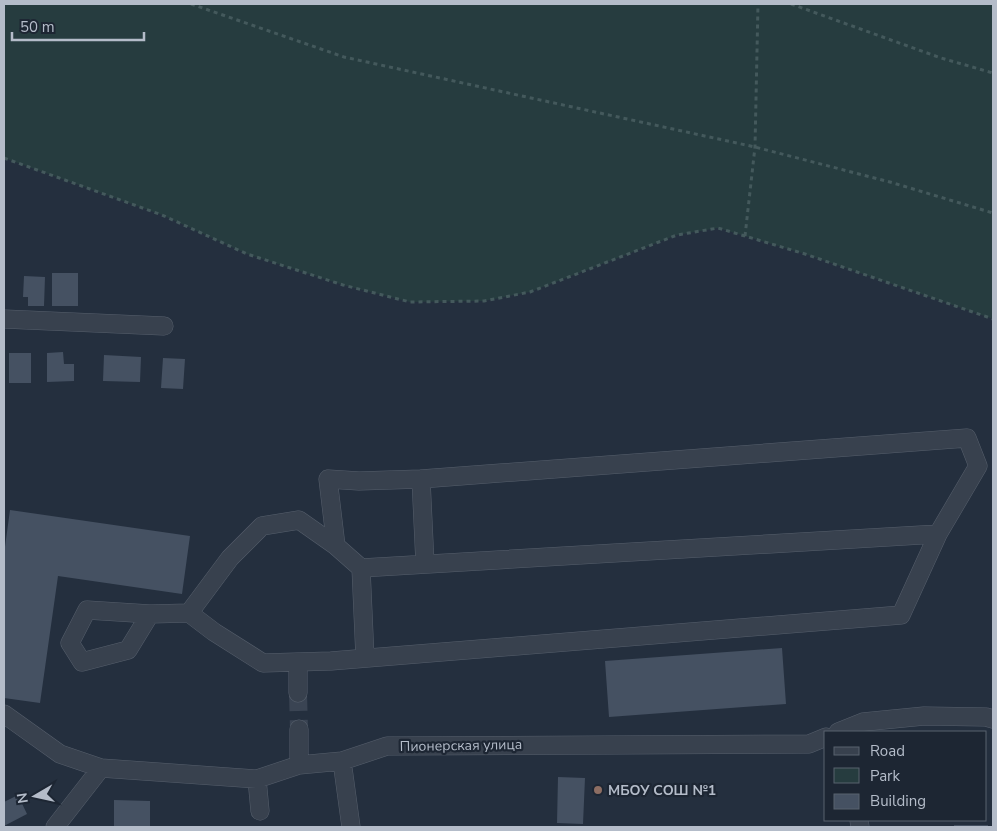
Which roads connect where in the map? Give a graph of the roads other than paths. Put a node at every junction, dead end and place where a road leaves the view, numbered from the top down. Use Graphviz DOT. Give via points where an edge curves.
graph roads {
  1 [pos="4,320"];
  2 [pos="164,326"];
  3 [pos="421,479"];
  4 [pos="938,534"];
  5 [pos="336,546"];
  6 [pos="425,564"];
  7 [pos="361,568"];
  8 [pos="189,613"];
  9 [pos="150,614"];
  10 [pos="364,658"];
  11 [pos="298,662"];
  12 [pos="298,693"];
  13 [pos="4,714"];
  14 [pos="993,719"];
  15 [pos="299,729"];
  16 [pos="840,731"];
  17 [pos="824,738"];
  18 [pos="809,744"];
  19 [pos="824,754"];
  20 [pos="342,761"];
  21 [pos="299,765"];
  22 [pos="101,768"];
  23 [pos="257,779"];
  24 [pos="260,811"];
  25 [pos="55,827"];
  26 [pos="351,827"];
  1 -- 2 [label="street"];
  3 -- 4 [label="street" via="967,438 978,466"];
  3 -- 5 [label="street" via="328,480"];
  3 -- 6 [label="street"];
  4 -- 6 [label="street"];
  4 -- 10 [label="street" via="901,615"];
  5 -- 7 [label="street"];
  5 -- 8 [label="street" via="299,520 262,526 230,558"];
  6 -- 7 [label="street"];
  7 -- 10 [label="street"];
  8 -- 9 [label="street"];
  8 -- 11 [label="street" via="263,663"];
  10 -- 11 [label="street"];
  11 -- 12 [label="street"];
  13 -- 22 [label="street, Пионерская улица" via="60,754"];
  14 -- 16 [label="street" via="924,716 863,722"];
  15 -- 21 [label="street"];
  17 -- 18 [label="street, Пионерская улица"];
  18 -- 19 [label="street"];
  18 -- 20 [label="street, Пионерская улица" via="387,746"];
  20 -- 21 [label="street, Пионерская улица"];
  20 -- 26 [label="street"];
  21 -- 23 [label="street, Пионерская улица"];
  22 -- 23 [label="street, Пионерская улица"];
  22 -- 25 [label="street"];
  23 -- 24 [label="street"];
}
